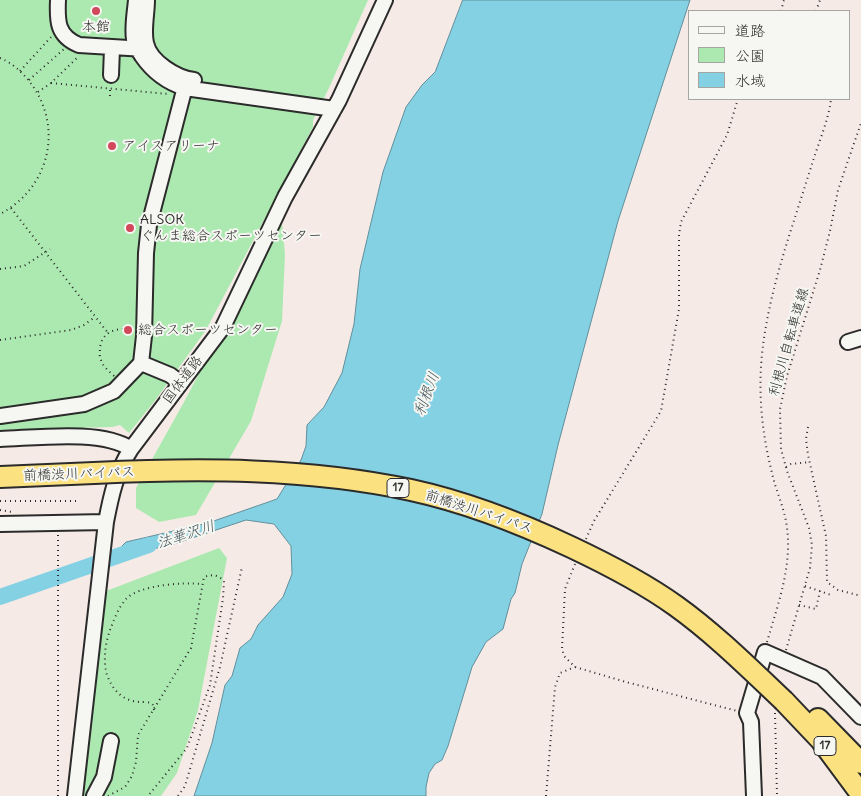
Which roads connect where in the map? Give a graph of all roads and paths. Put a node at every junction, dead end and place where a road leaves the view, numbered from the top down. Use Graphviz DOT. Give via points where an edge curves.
graph roads {
  1 [pos="58,0"];
  2 [pos="136,0"];
  3 [pos="147,0"];
  4 [pos="385,0"];
  5 [pos="54,35"];
  6 [pos="65,48"];
  7 [pos="112,48"];
  8 [pos="143,49"];
  9 [pos="81,54"];
  10 [pos="0,58"];
  11 [pos="20,71"];
  12 [pos="111,75"];
  13 [pos="28,80"];
  14 [pos="51,83"];
  15 [pos="186,84"];
  16 [pos="168,90"];
  17 [pos="37,93"];
  18 [pos="738,100"];
  19 [pos="831,100"];
  20 [pos="337,105"];
  21 [pos="861,123"];
  22 [pos="11,208"];
  23 [pos="0,214"];
  24 [pos="50,249"];
  25 [pos="46,253"];
  26 [pos="0,269"];
  27 [pos="95,316"];
  28 [pos="137,328"];
  29 [pos="108,333"];
  30 [pos="0,340"];
  31 [pos="141,362"];
  32 [pos="115,381"];
  33 [pos="181,383"];
  34 [pos="0,416"];
  35 [pos="808,427"];
  36 [pos="0,439"];
  37 [pos="131,449"];
  38 [pos="810,462"];
  39 [pos="786,467"];
  40 [pos="0,477"];
  41 [pos="0,501"];
  42 [pos="80,501"];
  43 [pos="58,522"];
  44 [pos="106,522"];
  45 [pos="0,524"];
  46 [pos="582,547"];
  47 [pos="575,564"];
  48 [pos="242,567"];
  49 [pos="202,584"];
  50 [pos="804,586"];
  51 [pos="821,592"];
  52 [pos="831,595"];
  53 [pos="861,596"];
  54 [pos="800,605"];
  55 [pos="765,652"];
  56 [pos="786,658"];
  57 [pos="574,666"];
  58 [pos="782,701"];
  59 [pos="154,710"];
  60 [pos="747,713"];
  61 [pos="861,717"];
  62 [pos="111,741"];
  63 [pos="833,755"];
  64 [pos="861,763"];
  65 [pos="861,794"];
  66 [pos="58,796"];
  67 [pos="75,796"];
  68 [pos="94,796"];
  69 [pos="108,796"];
  70 [pos="148,796"];
  71 [pos="178,796"];
  72 [pos="546,796"];
  73 [pos="754,796"];
  74 [pos="777,796"];
  75 [pos="854,796"];
  1 -- 7 [label="street" via="57,18 69,41"];
  2 -- 8 [label="street" via="134,39"];
  3 -- 8 [label="street" via="146,43"];
  4 -- 20 [label="street, 国体道路"];
  5 -- 11 [label="path"];
  6 -- 13 [label="path"];
  7 -- 8 [label="street"];
  7 -- 12 [label="street"];
  8 -- 15 [label="street"];
  9 -- 14 [label="path"];
  10 -- 11 [label="path"];
  11 -- 13 [label="path"];
  13 -- 17 [label="path"];
  14 -- 16 [label="path" via="169,95"];
  14 -- 17 [label="path"];
  15 -- 20 [label="street"];
  15 -- 31 [label="street" via="149,225"];
  17 -- 22 [label="path" via="49,128 44,165 36,182"];
  18 -- 46 [label="path" via="727,135 681,222 679,309 661,411"];
  19 -- 55 [label="path" via="773,290 762,353 762,427 784,514 788,547 788,566"];
  20 -- 33 [label="street, 国体道路" via="285,197 223,327"];
  21 -- 39 [label="path, 利根川自転車道線" via="838,190 820,270 782,395 781,440"];
  22 -- 23 [label="path"];
  22 -- 25 [label="path"];
  24 -- 25 [label="path"];
  25 -- 26 [label="path" via="24,266"];
  25 -- 27 [label="path"];
  27 -- 29 [label="path"];
  27 -- 30 [label="path" via="71,330"];
  28 -- 29 [label="path" via="135,331 118,329"];
  29 -- 32 [label="path" via="101,343 100,358"];
  31 -- 33 [label="street" via="170,374"];
  31 -- 34 [label="street" via="114,391 92,401"];
  33 -- 37 [label="street, 国体道路"];
  35 -- 38 [label="path" via="806,439"];
  36 -- 37 [label="street" via="93,437 120,442"];
  37 -- 44 [label="street, 国体道路" via="115,482"];
  38 -- 39 [label="path"];
  38 -- 53 [label="path" via="826,536 827,582 838,590"];
  39 -- 50 [label="path, 利根川自転車道線" via="809,528 812,545"];
  40 -- 58 [label="highway, 前橋渋川バイパス / 17, bridge" via="168,470 281,473 411,490 464,504 590,556 677,607"];
  41 -- 42 [label="path"];
  43 -- 44 [label="street"];
  43 -- 45 [label="street"];
  43 -- 66 [label="path"];
  44 -- 67 [label="street, 国体道路"];
  47 -- 57 [label="path" via="565,589 562,649"];
  48 -- 71 [label="path" via="206,718 185,786"];
  49 -- 59 [label="path" via="191,648"];
  49 -- 59 [label="path" via="141,590 126,599 114,618 105,652 107,674 113,688 123,698 150,703"];
  49 -- 70 [label="path" via="204,577 212,574 224,581 210,685 188,748"];
  50 -- 51 [label="path"];
  50 -- 54 [label="path, 利根川自転車道線"];
  51 -- 52 [label="path"];
  51 -- 54 [label="path" via="816,609"];
  54 -- 56 [label="path, 利根川自転車道線"];
  55 -- 56 [label="street"];
  55 -- 60 [label="street"];
  56 -- 61 [label="street" via="822,677"];
  57 -- 60 [label="path"];
  57 -- 72 [label="path" via="560,673 555,687"];
  58 -- 63 [label="highway, 前橋渋川バイパス / 17"];
  58 -- 64 [label="highway"];
  58 -- 74 [label="path" via="774,747"];
  59 -- 69 [label="path" via="138,735 132,776 125,786"];
  60 -- 73 [label="street" via="751,722"];
  62 -- 68 [label="street" via="104,777"];
  63 -- 65 [label="highway, 前橋渋川バイパス / 17"];
  63 -- 75 [label="highway" via="844,782"];
}
